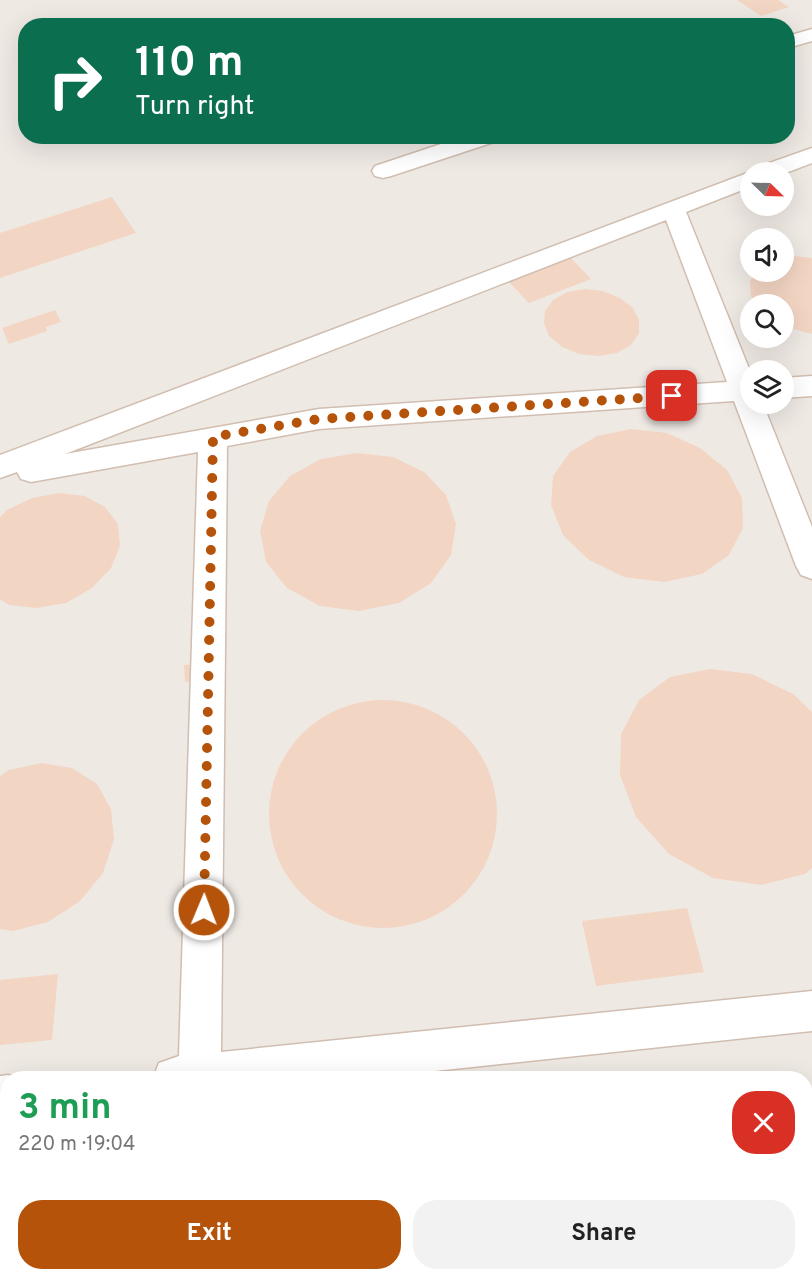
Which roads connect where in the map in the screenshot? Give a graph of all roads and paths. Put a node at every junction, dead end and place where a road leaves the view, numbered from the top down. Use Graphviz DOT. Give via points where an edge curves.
graph roads {
  1 [pos="812,35"];
  2 [pos="795,40"];
  3 [pos="812,45"];
  4 [pos="795,47"];
  5 [pos="465,144"];
  6 [pos="812,155"];
  7 [pos="793,162"];
  8 [pos="383,171"];
  9 [pos="740,183"];
  10 [pos="673,208"];
  11 [pos="740,376"];
  12 [pos="812,386"];
  13 [pos="794,387"];
  14 [pos="740,391"];
  15 [pos="755,414"];
  16 [pos="213,437"];
  17 [pos="0,467"];
  18 [pos="0,477"];
  19 [pos="812,566"];
  20 [pos="812,1011"];
  21 [pos="191,1071"];
  22 [pos="256,1071"];
  1 -- 2 [label="lane"];
  3 -- 4 [label="lane"];
  5 -- 8 [label="lane"];
  6 -- 7 [label="lane"];
  9 -- 10 [label="lane"];
  10 -- 11 [label="lane"];
  10 -- 17 [label="lane"];
  12 -- 13 [label="lane"];
  14 -- 16 [label="lane" via="319,419"];
  15 -- 19 [label="lane"];
  16 -- 18 [label="lane"];
  16 -- 21 [label="lane"];
  20 -- 22 [label="lane"];
}
